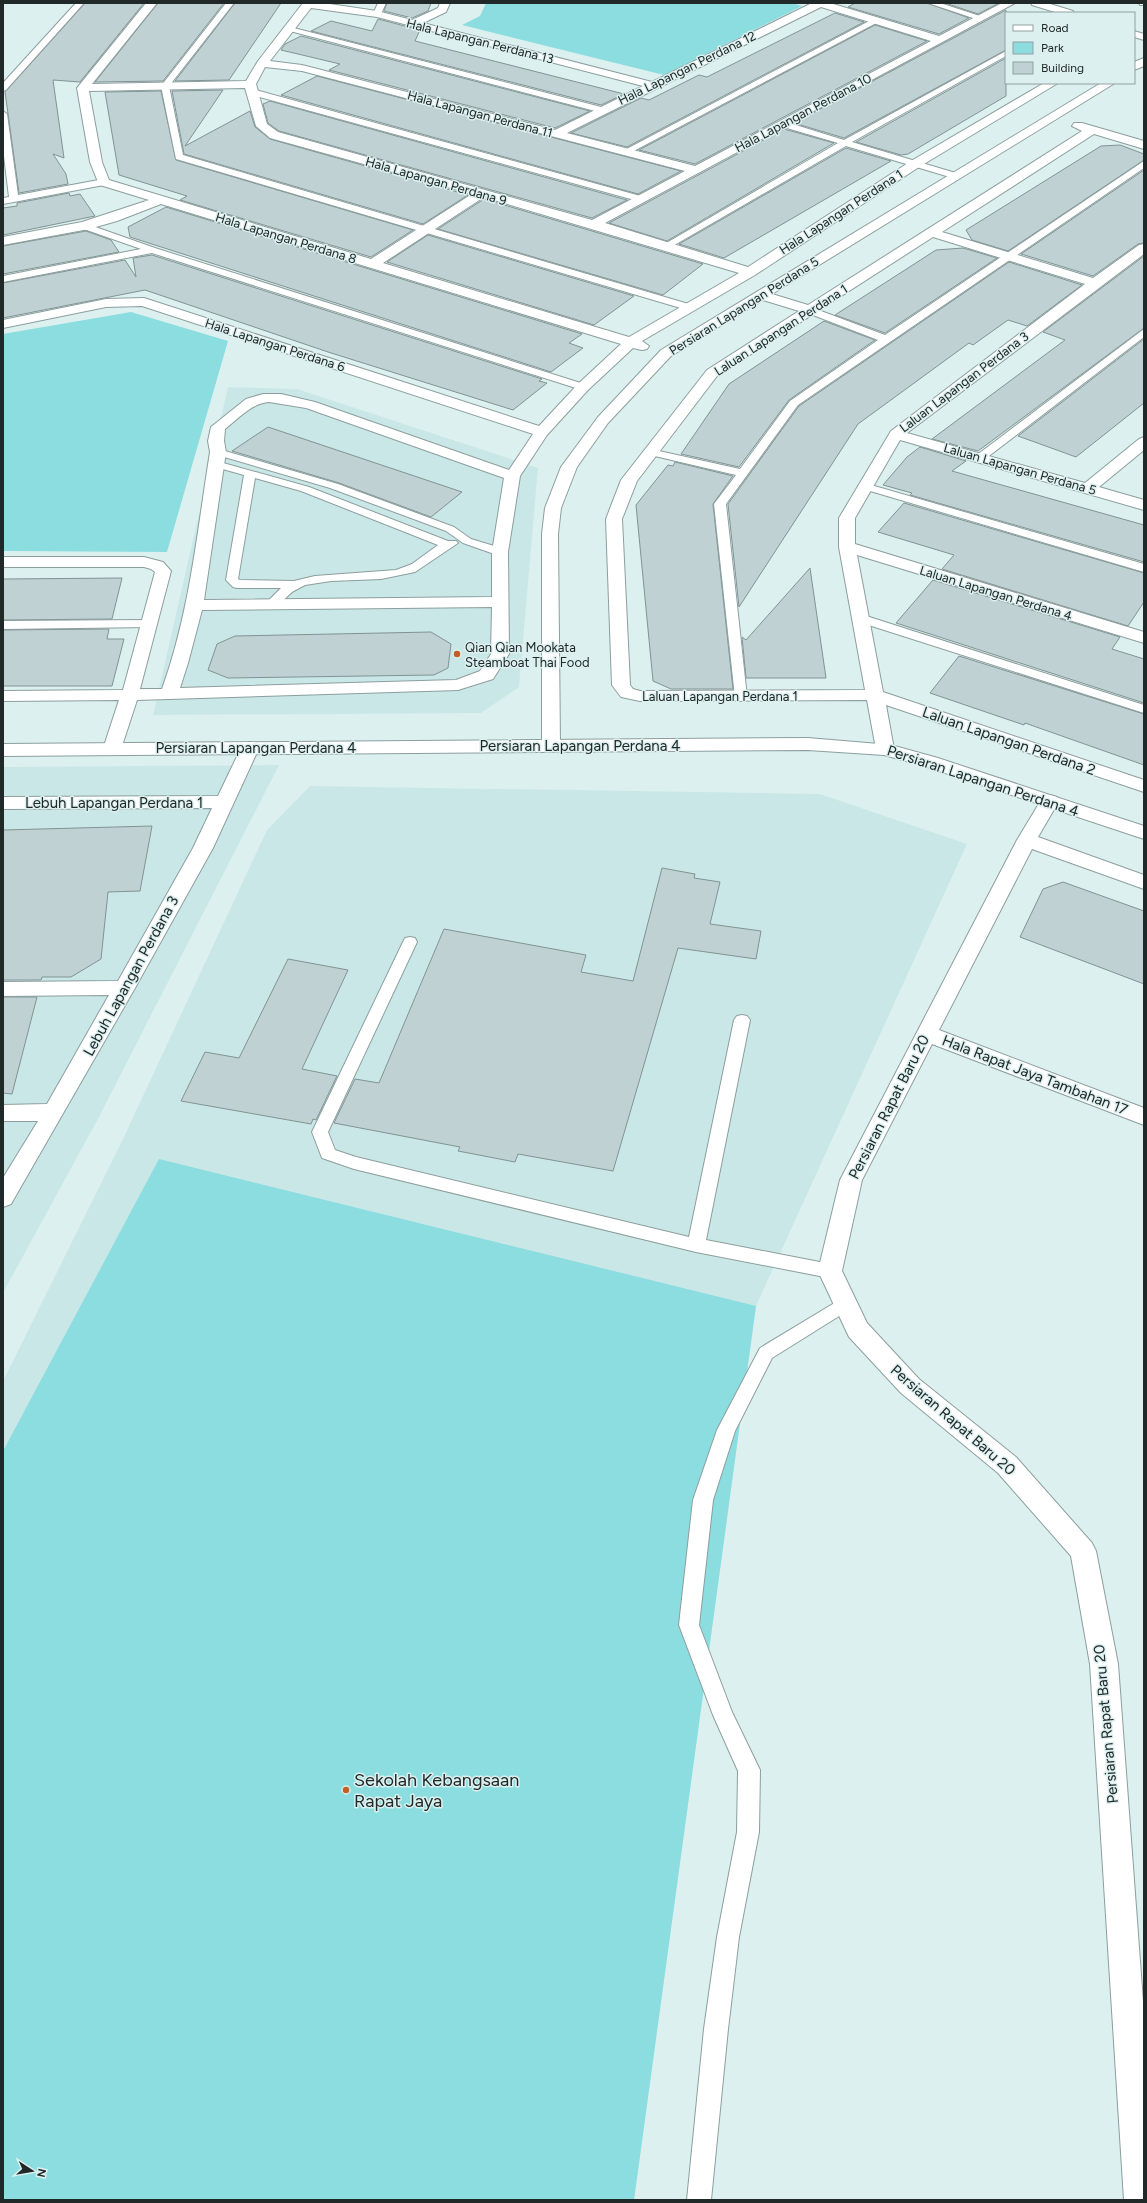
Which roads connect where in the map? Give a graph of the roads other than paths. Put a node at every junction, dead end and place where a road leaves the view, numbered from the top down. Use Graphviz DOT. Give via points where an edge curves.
graph roads {
  1 [pos="80,3"];
  2 [pos="152,3"];
  3 [pos="230,3"];
  4 [pos="382,3"];
  5 [pos="445,3"];
  6 [pos="820,3"];
  7 [pos="932,3"];
  8 [pos="1010,3"];
  9 [pos="1036,3"];
  10 [pos="308,4"];
  11 [pos="1066,12"];
  12 [pos="377,14"];
  13 [pos="982,18"];
  14 [pos="876,21"];
  15 [pos="411,24"];
  16 [pos="289,28"];
  17 [pos="940,40"];
  18 [pos="1005,54"];
  19 [pos="1144,60"];
  20 [pos="262,63"];
  21 [pos="1135,66"];
  22 [pos="1050,84"];
  23 [pos="1107,84"];
  24 [pos="651,85"];
  25 [pos="165,86"];
  26 [pos="3,88"];
  27 [pos="83,88"];
  28 [pos="251,88"];
  29 [pos="602,110"];
  30 [pos="3,114"];
  31 [pos="1054,118"];
  32 [pos="783,124"];
  33 [pos="1092,130"];
  34 [pos="555,134"];
  35 [pos="846,142"];
  36 [pos="1144,145"];
  37 [pos="625,152"];
  38 [pos="916,164"];
  39 [pos="1144,164"];
  40 [pos="696,170"];
  41 [pos="956,176"];
  42 [pos="104,182"];
  43 [pos="481,194"];
  44 [pos="14,199"];
  45 [pos="641,199"];
  46 [pos="159,200"];
  47 [pos="3,201"];
  48 [pos="596,223"];
  49 [pos="84,226"];
  50 [pos="425,229"];
  51 [pos="933,234"];
  52 [pos="3,241"];
  53 [pos="668,245"];
  54 [pos="1144,248"];
  55 [pos="152,250"];
  56 [pos="1008,256"];
  57 [pos="372,264"];
  58 [pos="750,272"];
  59 [pos="3,279"];
  60 [pos="1095,283"];
  61 [pos="761,294"];
  62 [pos="688,307"];
  63 [pos="808,310"];
  64 [pos="3,324"];
  65 [pos="1144,332"];
  66 [pos="886,339"];
  67 [pos="631,342"];
  68 [pos="666,354"];
  69 [pos="583,387"];
  70 [pos="542,432"];
  71 [pos="896,434"];
  72 [pos="1144,442"];
  73 [pos="650,452"];
  74 [pos="981,457"];
  75 [pos="217,458"];
  76 [pos="742,473"];
  77 [pos="250,474"];
  78 [pos="512,476"];
  79 [pos="864,486"];
  80 [pos="1088,489"];
  81 [pos="1144,505"];
  82 [pos="468,541"];
  83 [pos="446,544"];
  84 [pos="847,547"];
  85 [pos="500,552"];
  86 [pos="3,562"];
  87 [pos="1144,568"];
  88 [pos="295,585"];
  89 [pos="501,602"];
  90 [pos="272,604"];
  91 [pos="195,605"];
  92 [pos="860,618"];
  93 [pos="149,624"];
  94 [pos="3,625"];
  95 [pos="1144,638"];
  96 [pos="170,694"];
  97 [pos="130,695"];
  98 [pos="874,695"];
  99 [pos="3,696"];
  100 [pos="741,697"];
  101 [pos="1144,709"];
  102 [pos="551,746"];
  103 [pos="250,748"];
  104 [pos="112,749"];
  105 [pos="884,749"];
  106 [pos="3,750"];
  107 [pos="1144,786"];
  108 [pos="1050,801"];
  109 [pos="224,802"];
  110 [pos="3,803"];
  111 [pos="1144,833"];
  112 [pos="1027,840"];
  113 [pos="1144,882"];
  114 [pos="410,942"];
  115 [pos="124,988"];
  116 [pos="3,989"];
  117 [pos="742,1020"];
  118 [pos="926,1033"];
  119 [pos="54,1112"];
  120 [pos="3,1113"];
  121 [pos="1144,1117"];
  122 [pos="3,1198"];
  123 [pos="696,1245"];
  124 [pos="830,1271"];
  125 [pos="846,1303"];
  126 [pos="699,2200"];
  127 [pos="1142,2200"];
  1 -- 26 [label="lane"];
  2 -- 27 [label="street"];
  3 -- 25 [label="lane"];
  4 -- 12 [label="lane"];
  5 -- 15 [label="street" via="442,10"];
  6 -- 14 [label="street"];
  6 -- 24 [label="street, Hala Lapangan Perdana 12"];
  7 -- 13 [label="lane"];
  8 -- 13 [label="street, Hala Lapangan Perdana 10"];
  9 -- 11 [label="street"];
  10 -- 12 [label="street, Hala Lapangan Perdana 13"];
  10 -- 16 [label="street"];
  12 -- 15 [label="street, Hala Lapangan Perdana 13"];
  13 -- 17 [label="street, Hala Lapangan Perdana 10"];
  14 -- 17 [label="street"];
  14 -- 37 [label="lane"];
  15 -- 24 [label="street, Hala Lapangan Perdana 13"];
  16 -- 20 [label="street"];
  16 -- 29 [label="lane"];
  17 -- 32 [label="street, Hala Lapangan Perdana 10"];
  18 -- 35 [label="lane"];
  19 -- 21 [label="street"];
  20 -- 28 [label="street"];
  20 -- 34 [label="street, Hala Lapangan Perdana 11" via="302,68"];
  22 -- 38 [label="street, Hala Lapangan Perdana 1"];
  23 -- 31 [label="street, Persiaran Lapangan Perdana 5"];
  24 -- 29 [label="street, Hala Lapangan Perdana 12"];
  25 -- 27 [label="street"];
  25 -- 28 [label="street"];
  25 -- 50 [label="lane" via="179,157"];
  27 -- 42 [label="street" via="96,162"];
  28 -- 43 [label="street, Hala Lapangan Perdana 9" via="262,126 274,135"];
  28 -- 45 [label="lane"];
  29 -- 34 [label="street, Hala Lapangan Perdana 12"];
  30 -- 44 [label="lane"];
  31 -- 33 [label="street"];
  31 -- 41 [label="street, Persiaran Lapangan Perdana 5"];
  32 -- 35 [label="lane"];
  32 -- 40 [label="street, Hala Lapangan Perdana 10"];
  33 -- 36 [label="street"];
  33 -- 51 [label="street, Laluan Lapangan Perdana 1"];
  34 -- 37 [label="street, Hala Lapangan Perdana 11"];
  35 -- 38 [label="lane"];
  35 -- 53 [label="lane"];
  37 -- 40 [label="street, Hala Lapangan Perdana 11"];
  38 -- 41 [label="lane"];
  38 -- 58 [label="street, Hala Lapangan Perdana 1"];
  39 -- 56 [label="lane"];
  40 -- 45 [label="street, Hala Lapangan Perdana 10"];
  41 -- 61 [label="street, Persiaran Lapangan Perdana 5"];
  42 -- 44 [label="lane"];
  42 -- 46 [label="street, Hala Lapangan Perdana 8"];
  43 -- 48 [label="street, Hala Lapangan Perdana 9"];
  43 -- 50 [label="street"];
  44 -- 47 [label="lane"];
  45 -- 48 [label="street, Hala Lapangan Perdana 10"];
  46 -- 49 [label="street"];
  46 -- 57 [label="street, Hala Lapangan Perdana 8"];
  48 -- 53 [label="street, Hala Lapangan Perdana 9"];
  49 -- 52 [label="street"];
  49 -- 55 [label="lane"];
  50 -- 57 [label="street"];
  50 -- 62 [label="lane"];
  51 -- 56 [label="street"];
  51 -- 63 [label="street, Laluan Lapangan Perdana 1"];
  53 -- 58 [label="street, Hala Lapangan Perdana 9"];
  54 -- 60 [label="street, Laluan Lapangan Perdana 3"];
  55 -- 59 [label="lane"];
  55 -- 69 [label="lane"];
  56 -- 60 [label="street"];
  56 -- 66 [label="lane"];
  57 -- 67 [label="street, Hala Lapangan Perdana 8"];
  58 -- 62 [label="street, Hala Lapangan Perdana 1"];
  60 -- 71 [label="street, Laluan Lapangan Perdana 3"];
  61 -- 63 [label="street"];
  61 -- 68 [label="street, Persiaran Lapangan Perdana 5"];
  62 -- 67 [label="street, Hala Lapangan Perdana 1"];
  63 -- 66 [label="lane"];
  63 -- 73 [label="street, Laluan Lapangan Perdana 1" via="712,373"];
  64 -- 70 [label="street, Hala Lapangan Perdana 6" via="106,303 134,300 144,302"];
  65 -- 74 [label="lane"];
  66 -- 76 [label="lane" via="794,403"];
  67 -- 68 [label="street, Hala Lapangan Perdana 8"];
  67 -- 69 [label="street, Hala Lapangan Perdana 1"];
  68 -- 102 [label="street, Persiaran Lapangan Perdana 5" via="603,420 569,467 553,508 550,534"];
  69 -- 70 [label="street, Hala Lapangan Perdana 1"];
  70 -- 78 [label="street, Hala Lapangan Perdana 1"];
  71 -- 74 [label="street, Laluan Lapangan Perdana 5"];
  71 -- 79 [label="street, Laluan Lapangan Perdana 3"];
  72 -- 80 [label="street"];
  73 -- 76 [label="lane"];
  73 -- 100 [label="street, Laluan Lapangan Perdana 1" via="629,480 614,519 621,684 627,693 640,696"];
  74 -- 80 [label="street, Laluan Lapangan Perdana 5"];
  75 -- 77 [label="lane"];
  75 -- 78 [label="street" via="218,427 263,398 285,399 310,405"];
  75 -- 82 [label="lane" via="334,486 450,529"];
  75 -- 91 [label="street" via="202,575"];
  76 -- 100 [label="lane" via="720,504"];
  77 -- 83 [label="lane" via="306,489"];
  77 -- 88 [label="lane" via="232,580 237,584"];
  78 -- 85 [label="street"];
  79 -- 84 [label="street, Laluan Lapangan Perdana 3" via="847,518"];
  79 -- 87 [label="lane"];
  80 -- 81 [label="street, Laluan Lapangan Perdana 5"];
  82 -- 83 [label="lane"];
  82 -- 85 [label="lane"];
  83 -- 88 [label="lane" via="413,569 389,575 310,580"];
  84 -- 92 [label="street, Laluan Lapangan Perdana 3"];
  84 -- 95 [label="street, Laluan Lapangan Perdana 4"];
  85 -- 89 [label="street"];
  86 -- 93 [label="street" via="144,562 157,565 163,571"];
  88 -- 90 [label="lane"];
  89 -- 90 [label="street"];
  89 -- 96 [label="street" via="500,654 487,675 458,685"];
  90 -- 91 [label="street"];
  91 -- 96 [label="street"];
  92 -- 98 [label="street, Laluan Lapangan Perdana 3"];
  92 -- 101 [label="lane"];
  93 -- 94 [label="lane"];
  93 -- 97 [label="street"];
  96 -- 97 [label="street"];
  97 -- 99 [label="street"];
  97 -- 104 [label="street"];
  98 -- 100 [label="street, Laluan Lapangan Perdana 1"];
  98 -- 105 [label="street, Laluan Lapangan Perdana 3"];
  98 -- 107 [label="street, Laluan Lapangan Perdana 2"];
  102 -- 103 [label="street, Persiaran Lapangan Perdana 4"];
  102 -- 105 [label="street, Persiaran Lapangan Perdana 4" via="808,744"];
  103 -- 104 [label="street, Persiaran Lapangan Perdana 4"];
  103 -- 109 [label="street, Lebuh Lapangan Perdana 3"];
  104 -- 106 [label="street, Persiaran Lapangan Perdana 4"];
  105 -- 108 [label="street, Persiaran Lapangan Perdana 4"];
  108 -- 111 [label="street, Persiaran Lapangan Perdana 4"];
  108 -- 112 [label="street, Persiaran Rapat Baru 20"];
  109 -- 110 [label="street, Lebuh Lapangan Perdana 1"];
  109 -- 115 [label="street, Lebuh Lapangan Perdana 3" via="203,848"];
  112 -- 113 [label="street"];
  112 -- 118 [label="street, Persiaran Rapat Baru 20"];
  114 -- 123 [label="lane" via="320,1132 328,1154 361,1165"];
  115 -- 116 [label="street"];
  115 -- 119 [label="street, Lebuh Lapangan Perdana 3"];
  117 -- 123 [label="lane"];
  118 -- 121 [label="street, Hala Rapat Jaya Tambahan 17"];
  118 -- 124 [label="street, Persiaran Rapat Baru 20" via="850,1180"];
  119 -- 120 [label="street"];
  119 -- 122 [label="street, Lebuh Lapangan Perdana 3"];
  123 -- 124 [label="lane"];
  124 -- 125 [label="street, Persiaran Rapat Baru 20"];
  125 -- 126 [label="lane" via="766,1353 726,1430 703,1500 689,1625 722,1715 749,1770 748,1832 728,1937"];
  125 -- 127 [label="street, Persiaran Rapat Baru 20" via="858,1330 910,1386 1007,1465 1083,1551 1104,1664"];
}
